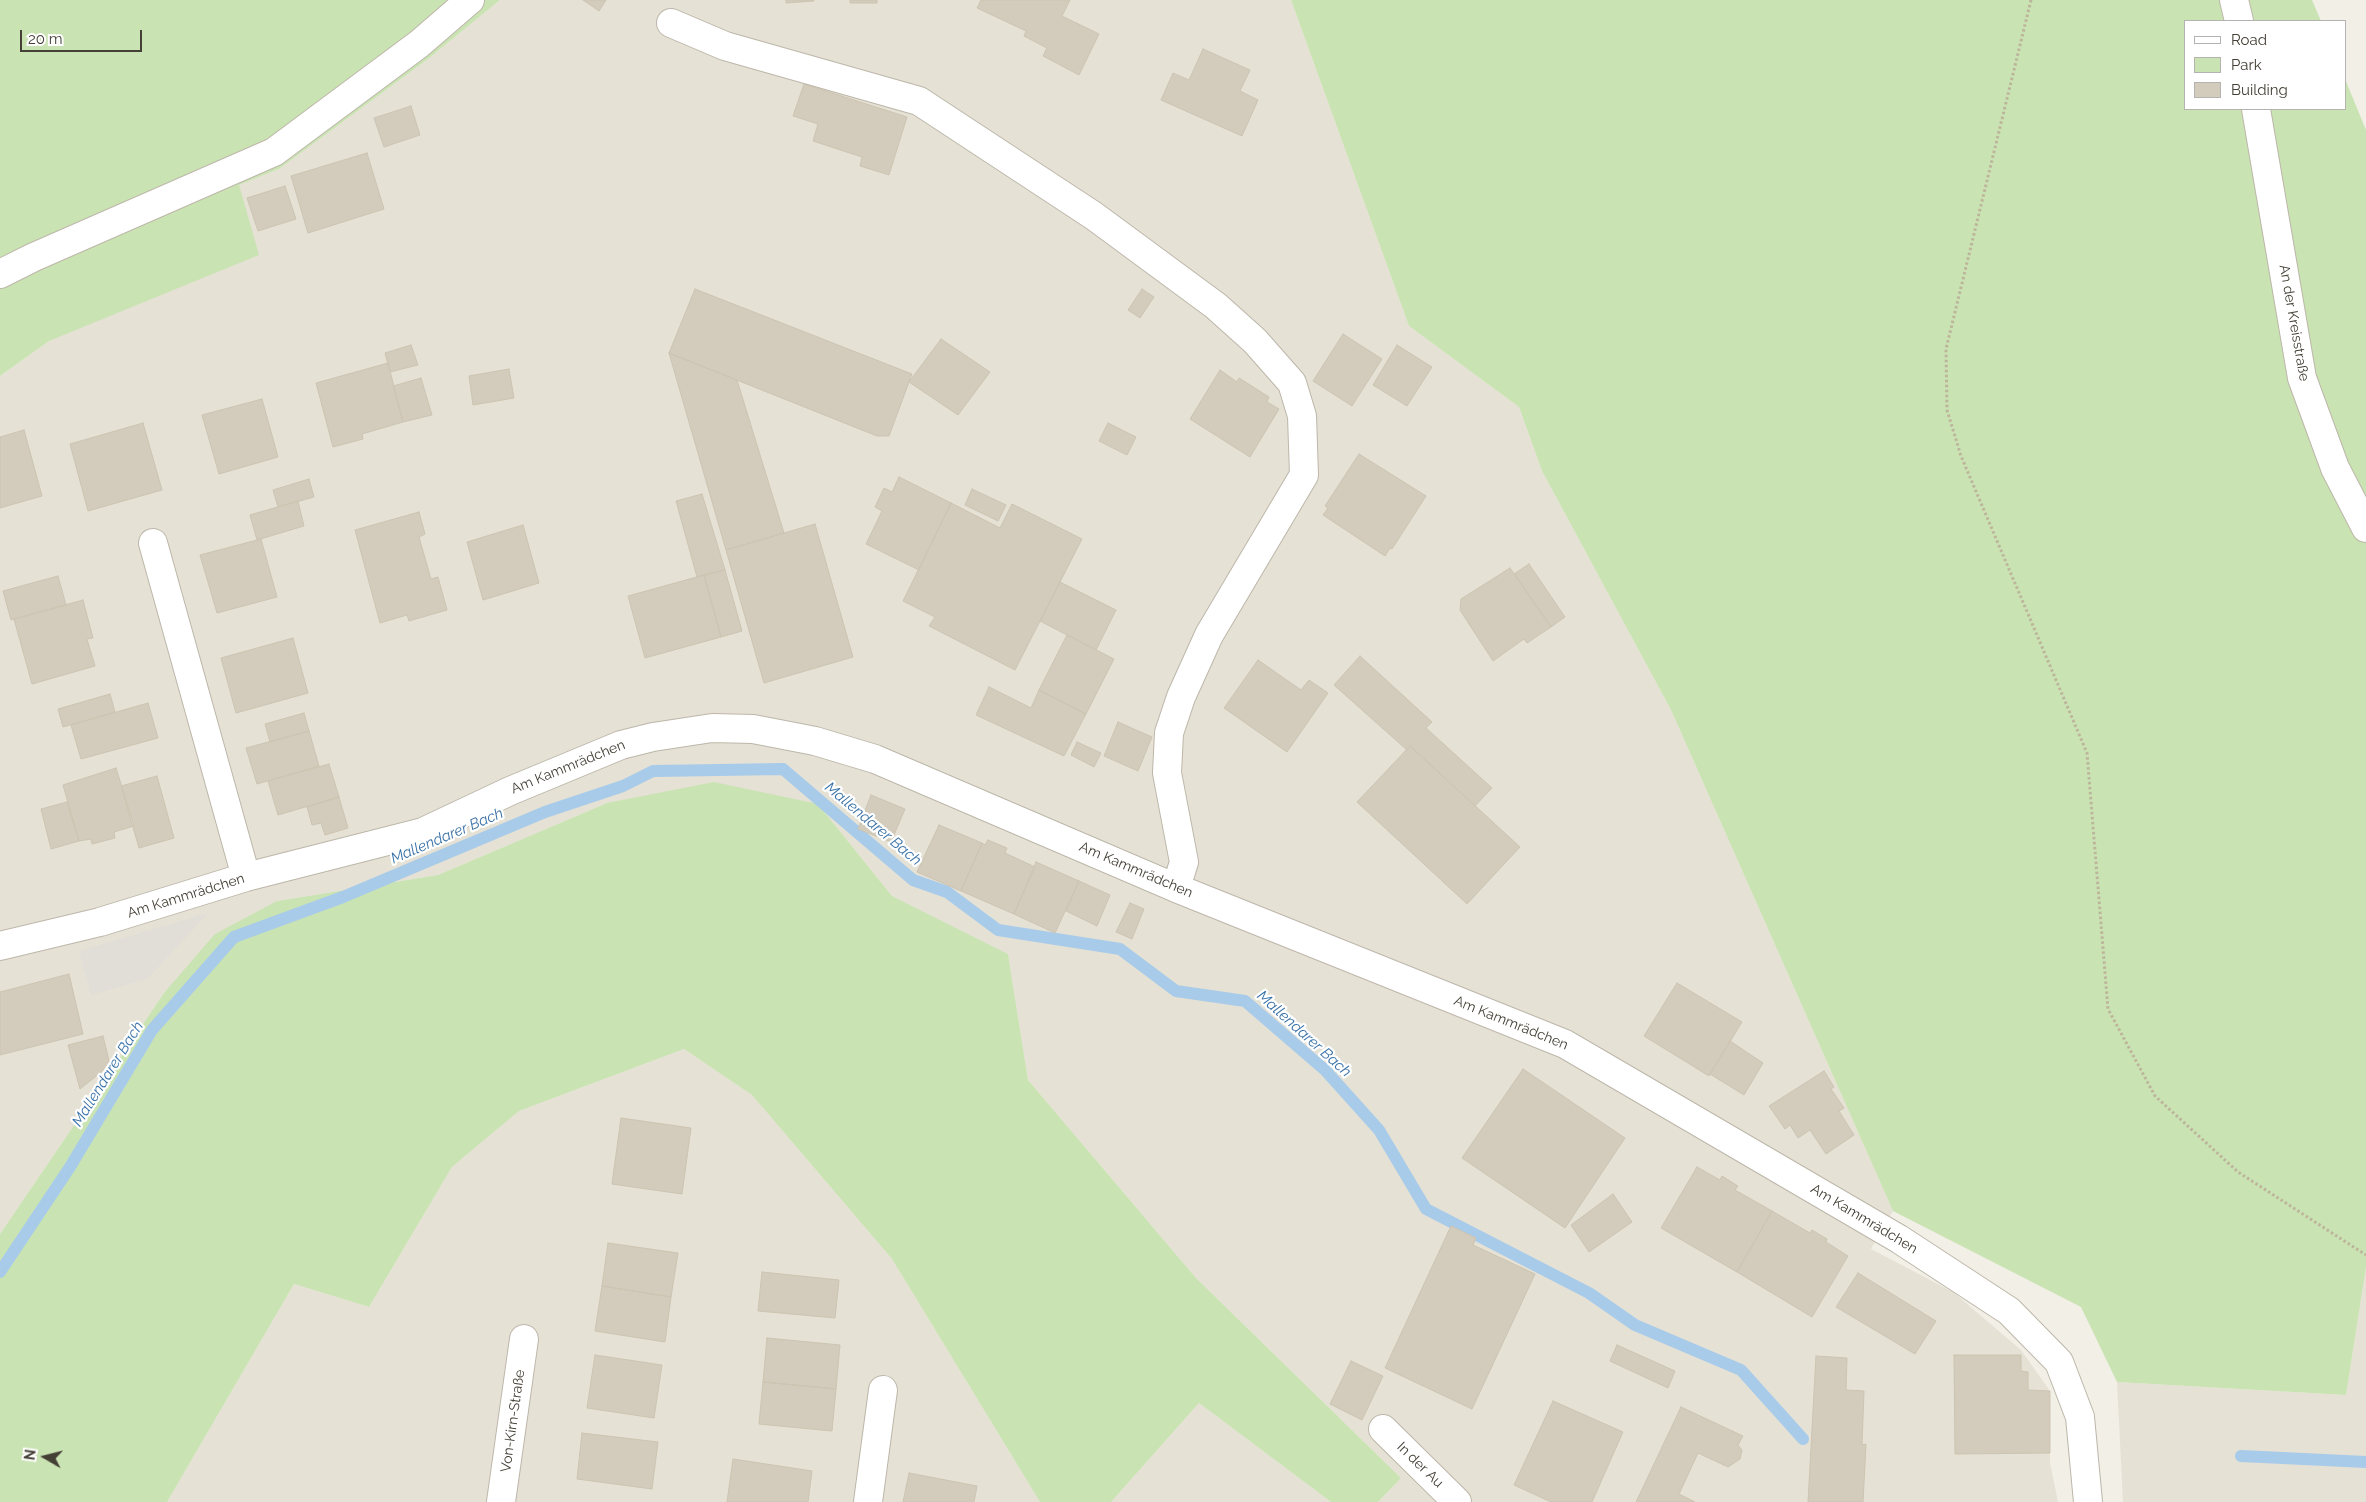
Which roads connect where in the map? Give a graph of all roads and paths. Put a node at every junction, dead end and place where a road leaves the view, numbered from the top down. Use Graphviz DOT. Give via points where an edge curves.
graph roads {
  1 [pos="470,0"];
  2 [pos="2031,0"];
  3 [pos="2234,0"];
  4 [pos="2239,20"];
  5 [pos="671,23"];
  6 [pos="2256,110"];
  7 [pos="0,274"];
  8 [pos="2366,528"];
  9 [pos="153,544"];
  10 [pos="246,877"];
  11 [pos="1176,888"];
  12 [pos="0,946"];
  13 [pos="2366,1255"];
  14 [pos="524,1339"];
  15 [pos="883,1390"];
  16 [pos="1383,1429"];
  17 [pos="501,1502"];
  18 [pos="868,1502"];
  19 [pos="1458,1502"];
  20 [pos="2088,1502"];
  1 -- 7 [label="street" via="419,44 274,152"];
  2 -- 13 [label="path" via="1946,349 1947,410 1961,456 2087,753 2108,1009 2155,1096 2238,1172"];
  3 -- 4 [label="street"];
  5 -- 11 [label="street" via="724,46 919,101 1094,216 1216,306 1255,341 1292,383 1302,416 1304,475 1209,635 1169,733 1167,773 1184,862"];
  6 -- 8 [label="street, An der Kreisstraße" via="2302,378 2335,468"];
  9 -- 10 [label="street"];
  10 -- 11 [label="street, Am Kammrädchen" via="423,832 621,744 712,728 753,729 815,741 875,759"];
  10 -- 12 [label="street, Am Kammrädchen" via="100,922"];
  11 -- 20 [label="street, Am Kammrädchen" via="1565,1044 1899,1239 2009,1311 2059,1362 2080,1417"];
  14 -- 17 [label="street, Von-Kirn-Straße"];
  15 -- 18 [label="street"];
  16 -- 19 [label="street, In der Au"];
}
